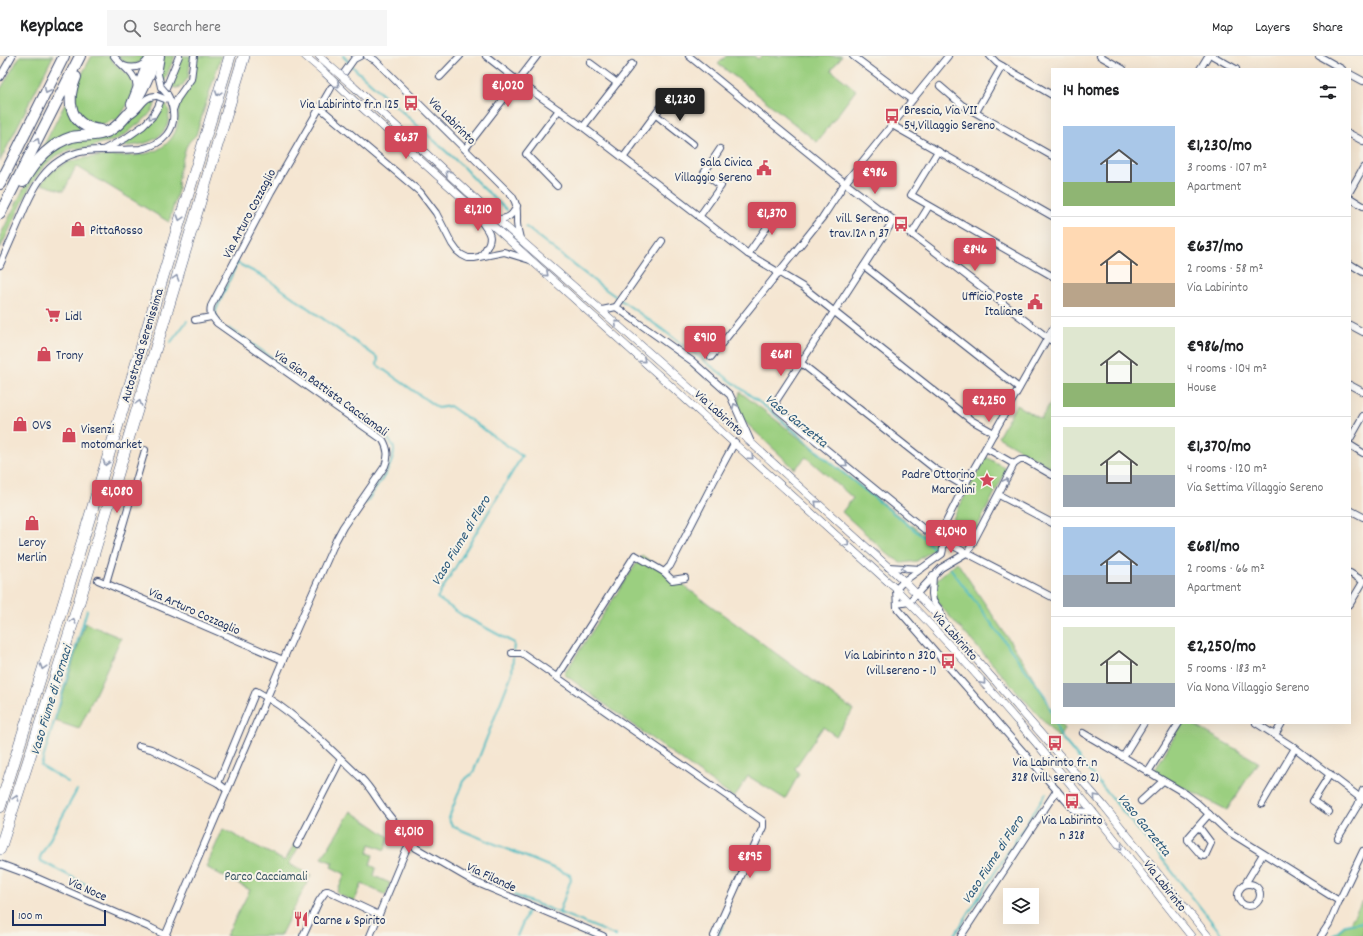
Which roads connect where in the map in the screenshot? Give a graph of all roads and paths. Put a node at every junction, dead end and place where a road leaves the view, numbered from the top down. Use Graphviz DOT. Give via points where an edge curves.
graph roads {
  1 [pos="12,56"];
  2 [pos="64,56"];
  3 [pos="80,56"];
  4 [pos="86,56"];
  5 [pos="114,56"];
  6 [pos="157,56"];
  7 [pos="161,56"];
  8 [pos="179,56"];
  9 [pos="194,56"];
  10 [pos="230,56"];
  11 [pos="244,56"];
  12 [pos="305,56"];
  13 [pos="319,56"];
  14 [pos="360,56"];
  15 [pos="366,56"];
  16 [pos="460,56"];
  17 [pos="486,56"];
  18 [pos="537,56"];
  19 [pos="689,56"];
  20 [pos="853,56"];
  21 [pos="948,56"];
  22 [pos="990,56"];
  23 [pos="1100,56"];
  24 [pos="1208,56"];
  25 [pos="1213,56"];
  26 [pos="1319,56"];
  27 [pos="149,58"];
  28 [pos="590,63"];
  29 [pos="632,64"];
  30 [pos="124,66"];
  31 [pos="1002,66"];
  32 [pos="1121,68"];
  33 [pos="1201,68"];
  34 [pos="1234,68"];
  35 [pos="1340,68"];
  36 [pos="344,73"];
  37 [pos="1351,75"];
  38 [pos="0,77"];
  39 [pos="440,77"];
  40 [pos="518,80"];
  41 [pos="1363,81"];
  42 [pos="617,83"];
  43 [pos="940,86"];
  44 [pos="331,88"];
  45 [pos="137,90"];
  46 [pos="1051,94"];
  47 [pos="166,97"];
  48 [pos="666,100"];
  49 [pos="912,100"];
  50 [pos="320,107"];
  51 [pos="559,110"];
  52 [pos="173,111"];
  53 [pos="976,112"];
  54 [pos="656,114"];
  55 [pos="127,115"];
  56 [pos="892,125"];
  57 [pos="583,127"];
  58 [pos="106,131"];
  59 [pos="1351,135"];
  60 [pos="1363,141"];
  61 [pos="693,144"];
  62 [pos="465,149"];
  63 [pos="720,149"];
  64 [pos="101,151"];
  65 [pos="938,151"];
  66 [pos="1051,155"];
  67 [pos="623,158"];
  68 [pos="1363,168"];
  69 [pos="845,183"];
  70 [pos="0,184"];
  71 [pos="557,186"];
  72 [pos="1351,189"];
  73 [pos="1351,199"];
  74 [pos="6,201"];
  75 [pos="516,206"];
  76 [pos="929,206"];
  77 [pos="1363,206"];
  78 [pos="771,208"];
  79 [pos="476,210"];
  80 [pos="0,214"];
  81 [pos="1051,215"];
  82 [pos="699,216"];
  83 [pos="497,219"];
  84 [pos="893,221"];
  85 [pos="911,235"];
  86 [pos="520,239"];
  87 [pos="662,241"];
  88 [pos="748,254"];
  89 [pos="481,256"];
  90 [pos="532,260"];
  91 [pos="0,264"];
  92 [pos="1351,265"];
  93 [pos="864,266"];
  94 [pos="1363,272"];
  95 [pos="779,274"];
  96 [pos="1051,275"];
  97 [pos="618,303"];
  98 [pos="602,310"];
  99 [pos="833,312"];
  100 [pos="212,317"];
  101 [pos="195,320"];
  102 [pos="1351,326"];
  103 [pos="1363,332"];
  104 [pos="1050,340"];
  105 [pos="711,357"];
  106 [pos="801,363"];
  107 [pos="1351,386"];
  108 [pos="1019,388"];
  109 [pos="1363,392"];
  110 [pos="1363,416"];
  111 [pos="994,433"];
  112 [pos="1351,437"];
  113 [pos="735,442"];
  114 [pos="750,442"];
  115 [pos="1351,446"];
  116 [pos="986,448"];
  117 [pos="145,450"];
  118 [pos="1363,453"];
  119 [pos="1014,464"];
  120 [pos="1051,474"];
  121 [pos="964,486"];
  122 [pos="999,495"];
  123 [pos="1351,511"];
  124 [pos="1363,517"];
  125 [pos="1051,522"];
  126 [pos="942,540"];
  127 [pos="968,552"];
  128 [pos="888,567"];
  129 [pos="921,569"];
  130 [pos="664,572"];
  131 [pos="1351,574"];
  132 [pos="933,575"];
  133 [pos="685,578"];
  134 [pos="98,580"];
  135 [pos="1363,581"];
  136 [pos="904,582"];
  137 [pos="106,583"];
  138 [pos="896,589"];
  139 [pos="916,594"];
  140 [pos="1051,596"];
  141 [pos="909,602"];
  142 [pos="1351,602"];
  143 [pos="897,604"];
  144 [pos="942,620"];
  145 [pos="512,653"];
  146 [pos="283,660"];
  147 [pos="557,677"];
  148 [pos="267,697"];
  149 [pos="1143,724"];
  150 [pos="1178,724"];
  151 [pos="1258,724"];
  152 [pos="1281,724"];
  153 [pos="1083,732"];
  154 [pos="1275,735"];
  155 [pos="139,746"];
  156 [pos="1295,748"];
  157 [pos="1123,757"];
  158 [pos="341,759"];
  159 [pos="1148,772"];
  160 [pos="1330,774"];
  161 [pos="1163,781"];
  162 [pos="218,783"];
  163 [pos="228,790"];
  164 [pos="1057,790"];
  165 [pos="1363,790"];
  166 [pos="1362,799"];
  167 [pos="1140,801"];
  168 [pos="1262,804"];
  169 [pos="0,807"];
  170 [pos="1093,812"];
  171 [pos="1329,812"];
  172 [pos="1208,814"];
  173 [pos="1198,827"];
  174 [pos="1338,838"];
  175 [pos="412,841"];
  176 [pos="297,845"];
  177 [pos="0,849"];
  178 [pos="1363,850"];
  179 [pos="1263,854"];
  180 [pos="0,864"];
  181 [pos="1246,884"];
  182 [pos="1339,901"];
  183 [pos="379,915"];
  184 [pos="165,936"];
  185 [pos="303,936"];
  186 [pos="370,936"];
  187 [pos="603,936"];
  188 [pos="714,936"];
  189 [pos="961,936"];
  190 [pos="1191,936"];
  191 [pos="1208,936"];
  192 [pos="1321,936"];
  1 -- 38 [label="street"];
  2 -- 70 [label="highway, one-way"];
  74 -- 3 [label="highway, one-way"];
  4 -- 58 [label="highway" via="71,91 71,107 82,125"];
  5 -- 30 [label="street"];
  6 -- 55 [label="main road" via="135,106"];
  7 -- 47 [label="street, bridge" via="158,74"];
  8 -- 64 [label="street, one-way" via="152,117 126,138"];
  9 -- 52 [label="street" via="191,79 177,98"];
  10 -- 169 [label="highway, Autostrada Serenissima, one-way"];
  177 -- 11 [label="highway, Autostrada Serenissima, one-way" via="73,622"];
  12 -- 79 [label="street, Via Labirinto, one-way, bridge"];
  83 -- 13 [label="street, Via Labirinto, one-way, bridge"];
  14 -- 36 [label="street" via="353,60"];
  15 -- 62 [label="street, Via Labirinto" via="375,60"];
  16 -- 39 [label="street"];
  17 -- 40 [label="street"];
  18 -- 40 [label="street"];
  19 -- 69 [label="street"];
  20 -- 49 [label="street"];
  21 -- 49 [label="street"];
  22 -- 31 [label="street"];
  23 -- 32 [label="street"];
  24 -- 33 [label="street"];
  25 -- 34 [label="street"];
  26 -- 35 [label="street"];
  27 -- 30 [label="street" via="136,68"];
  27 -- 45 [label="main road"];
  28 -- 42 [label="street"];
  29 -- 42 [label="street"];
  30 -- 45 [label="street" via="135,79"];
  31 -- 46 [label="street"];
  31 -- 53 [label="street"];
  37 -- 41 [label="street"];
  40 -- 51 [label="street"];
  40 -- 62 [label="street"];
  42 -- 57 [label="street"];
  43 -- 53 [label="street" via="962,105"];
  44 -- 50 [label="street, Via Arturo Cozzaglio"];
  45 -- 55 [label="main road"];
  47 -- 52 [label="street"];
  47 -- 55 [label="street, bridge" via="147,98 134,112"];
  48 -- 54 [label="street"];
  49 -- 56 [label="street"];
  50 -- 89 [label="street" via="420,192 436,213 456,251 468,258"];
  50 -- 100 [label="street, Via Arturo Cozzaglio" via="271,192 211,306"];
  51 -- 57 [label="street"];
  51 -- 71 [label="street" via="526,154"];
  52 -- 64 [label="street" via="173,122 169,132 156,144 140,149"];
  53 -- 66 [label="street"];
  54 -- 61 [label="street"];
  54 -- 67 [label="street"];
  55 -- 58 [label="highway" via="117,126"];
  56 -- 65 [label="street"];
  56 -- 69 [label="street"];
  57 -- 67 [label="street"];
  58 -- 74 [label="highway" via="70,138 52,147 37,161 13,197"];
  59 -- 60 [label="street"];
  62 -- 75 [label="street, Via Labirinto" via="512,196"];
  63 -- 82 [label="street" via="704,173 721,186"];
  64 -- 91 [label="street" via="85,151 70,155 44,174 34,187"];
  65 -- 76 [label="street" via="911,195"];
  65 -- 81 [label="street"];
  67 -- 82 [label="street"];
  68 -- 72 [label="street"];
  69 -- 84 [label="street"];
  69 -- 95 [label="street"];
  73 -- 77 [label="street"];
  74 -- 80 [label="highway"];
  75 -- 83 [label="street" via="511,216"];
  75 -- 86 [label="street, Via Labirinto"];
  76 -- 85 [label="street"];
  76 -- 96 [label="street"];
  78 -- 88 [label="street" via="767,227"];
  79 -- 89 [label="street" via="490,235 488,247"];
  79 -- 90 [label="street, Via Labirinto"];
  82 -- 88 [label="street"];
  83 -- 86 [label="street, Via Labirinto"];
  84 -- 85 [label="street"];
  84 -- 93 [label="street"];
  85 -- 104 [label="street"];
  86 -- 98 [label="street, Via Labirinto"];
  87 -- 97 [label="street"];
  88 -- 95 [label="street"];
  89 -- 90 [label="street" via="504,252"];
  90 -- 113 [label="street, Via Labirinto, one-way"];
  92 -- 94 [label="street"];
  93 -- 99 [label="street"];
  93 -- 108 [label="street"];
  95 -- 99 [label="street" via="803,287"];
  95 -- 105 [label="street"];
  97 -- 98 [label="street"];
  114 -- 97 [label="street, one-way" via="730,395 692,361"];
  114 -- 98 [label="street, Via Labirinto, one-way"];
  99 -- 106 [label="street"];
  99 -- 111 [label="street" via="971,420"];
  100 -- 101 [label="street"];
  100 -- 146 [label="street, Via Gian Battista Cacciamali" via="383,440 387,447 388,454 384,466 336,540"];
  102 -- 103 [label="street"];
  104 -- 108 [label="street"];
  106 -- 121 [label="street" via="935,468"];
  106 -- 126 [label="street, one-way" via="776,401 777,409 930,534"];
  107 -- 109 [label="street"];
  108 -- 111 [label="street"];
  110 -- 112 [label="street"];
  111 -- 116 [label="street"];
  113 -- 130 [label="street" via="670,566"];
  113 -- 138 [label="street, Via Labirinto, one-way"];
  128 -- 114 [label="street, Via Labirinto, one-way"];
  115 -- 118 [label="street"];
  116 -- 119 [label="street"];
  116 -- 121 [label="street"];
  117 -- 137 [label="street"];
  119 -- 120 [label="street" via="1026,460"];
  122 -- 119 [label="street, one-way"];
  121 -- 126 [label="street" via="943,528"];
  122 -- 125 [label="street"];
  122 -- 127 [label="street"];
  123 -- 124 [label="street"];
  126 -- 127 [label="street"];
  126 -- 129 [label="street" via="942,554"];
  127 -- 132 [label="street"];
  127 -- 140 [label="street"];
  129 -- 128 [label="street, one-way"];
  128 -- 136 [label="street, Via Labirinto"];
  129 -- 136 [label="street"];
  130 -- 133 [label="street" via="672,580"];
  130 -- 147 [label="street" via="635,555"];
  131 -- 135 [label="street"];
  132 -- 139 [label="street"];
  132 -- 144 [label="street" via="933,601 940,610"];
  134 -- 137 [label="street, Via Arturo Cozzaglio"];
  135 -- 142 [label="street"];
  136 -- 138 [label="street"];
  136 -- 139 [label="street, Via Labirinto"];
  137 -- 146 [label="street, Via Arturo Cozzaglio"];
  138 -- 141 [label="street, Via Labirinto"];
  138 -- 143 [label="street"];
  139 -- 141 [label="street"];
  139 -- 144 [label="street, Via Labirinto"];
  141 -- 143 [label="street"];
  141 -- 170 [label="street, Via Labirinto, one-way" via="946,640"];
  143 -- 164 [label="street, Via Labirinto" via="897,608"];
  191 -- 144 [label="street, Via Labirinto, one-way" via="1104,806"];
  145 -- 147 [label="street" via="522,653"];
  146 -- 148 [label="street, Via Gian Battista Cacciamali"];
  147 -- 188 [label="street" via="763,821 763,827"];
  148 -- 158 [label="street, Via Filande"];
  148 -- 162 [label="street" via="256,692"];
  148 -- 163 [label="street, Via Gian Battista Cacciamali"];
  149 -- 157 [label="street"];
  150 -- 159 [label="street"];
  151 -- 154 [label="street"];
  152 -- 154 [label="street"];
  153 -- 157 [label="street"];
  154 -- 156 [label="street"];
  155 -- 162 [label="street" via="151,749"];
  156 -- 160 [label="street"];
  156 -- 168 [label="street"];
  157 -- 159 [label="street"];
  158 -- 175 [label="street, Via Filande" via="370,787 387,813"];
  158 -- 176 [label="street"];
  159 -- 161 [label="street"];
  160 -- 166 [label="street"];
  160 -- 171 [label="street" via="1313,801"];
  161 -- 167 [label="street"];
  161 -- 172 [label="street" via="1186,794"];
  162 -- 163 [label="street"];
  163 -- 184 [label="street, Via Gian Battista Cacciamali"];
  164 -- 170 [label="street, Via Labirinto" via="1075,811"];
  164 -- 189 [label="street"];
  165 -- 166 [label="street"];
  166 -- 174 [label="street"];
  170 -- 190 [label="street, Via Labirinto, one-way"];
  172 -- 173 [label="street"];
  172 -- 179 [label="street" via="1226,830"];
  175 -- 183 [label="street"];
  175 -- 187 [label="street, Via Filande" via="416,848 473,881"];
  178 -- 182 [label="street"];
  179 -- 181 [label="street"];
  179 -- 182 [label="street"];
  180 -- 184 [label="street, Via Noce"];
  182 -- 192 [label="street"];
  183 -- 185 [label="street" via="326,891"];
  183 -- 186 [label="street"];
}
